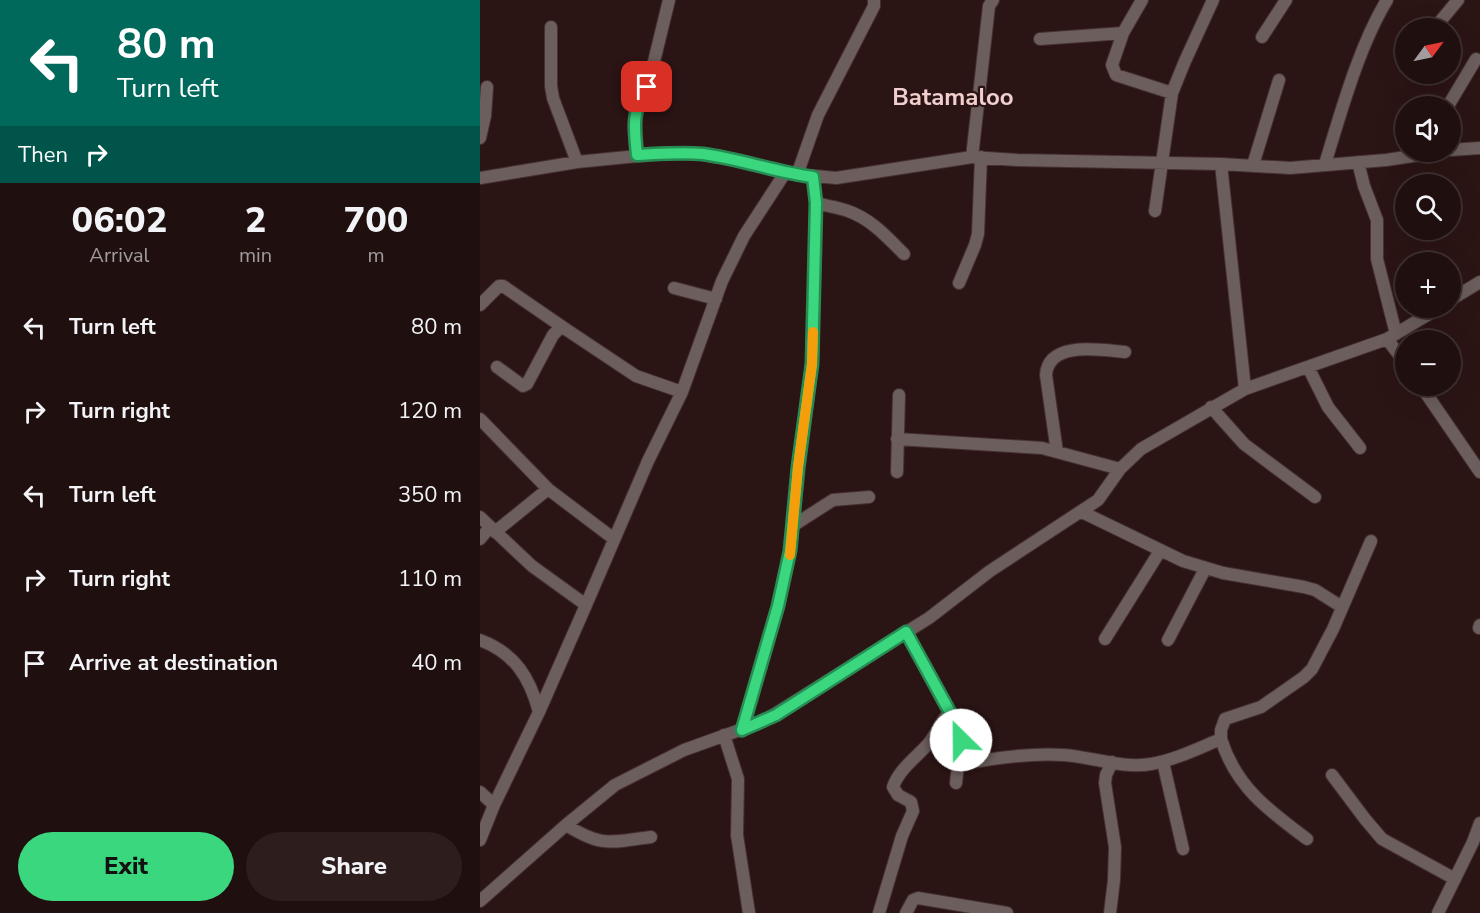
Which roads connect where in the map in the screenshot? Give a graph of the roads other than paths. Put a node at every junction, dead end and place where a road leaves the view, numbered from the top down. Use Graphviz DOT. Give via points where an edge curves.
graph roads {
  1 [pos="667,0"];
  2 [pos="874,0"];
  3 [pos="993,0"];
  4 [pos="1142,0"];
  5 [pos="1214,0"];
  6 [pos="1286,0"];
  7 [pos="1387,0"];
  8 [pos="1458,0"];
  9 [pos="1443,18"];
  10 [pos="551,27"];
  11 [pos="1123,33"];
  12 [pos="1262,38"];
  13 [pos="1040,39"];
  14 [pos="1476,59"];
  15 [pos="1279,80"];
  16 [pos="487,87"];
  17 [pos="1172,93"];
  18 [pos="1454,96"];
  19 [pos="480,138"];
  20 [pos="1480,148"];
  21 [pos="1461,149"];
  22 [pos="637,155"];
  23 [pos="977,157"];
  24 [pos="1395,157"];
  25 [pos="577,162"];
  26 [pos="1162,162"];
  27 [pos="1358,162"];
  28 [pos="1221,164"];
  29 [pos="1325,164"];
  30 [pos="1253,165"];
  31 [pos="791,174"];
  32 [pos="813,177"];
  33 [pos="480,178"];
  34 [pos="816,203"];
  35 [pos="1155,211"];
  36 [pos="904,254"];
  37 [pos="1480,282"];
  38 [pos="959,283"];
  39 [pos="674,288"];
  40 [pos="1461,293"];
  41 [pos="716,299"];
  42 [pos="480,305"];
  43 [pos="1422,318"];
  44 [pos="564,328"];
  45 [pos="1392,336"];
  46 [pos="1395,342"];
  47 [pos="1125,352"];
  48 [pos="497,367"];
  49 [pos="1308,367"];
  50 [pos="1245,389"];
  51 [pos="682,392"];
  52 [pos="899,395"];
  53 [pos="1428,396"];
  54 [pos="1211,407"];
  55 [pos="480,418"];
  56 [pos="897,439"];
  57 [pos="1360,448"];
  58 [pos="1057,452"];
  59 [pos="1120,469"];
  60 [pos="897,472"];
  61 [pos="1480,472"];
  62 [pos="548,489"];
  63 [pos="869,497"];
  64 [pos="1315,497"];
  65 [pos="1082,512"];
  66 [pos="480,516"];
  67 [pos="794,525"];
  68 [pos="492,530"];
  69 [pos="480,539"];
  70 [pos="614,539"];
  71 [pos="1371,542"];
  72 [pos="1160,551"];
  73 [pos="1205,568"];
  74 [pos="586,605"];
  75 [pos="1342,607"];
  76 [pos="906,632"];
  77 [pos="1105,639"];
  78 [pos="480,640"];
  79 [pos="1168,640"];
  80 [pos="950,711"];
  81 [pos="539,712"];
  82 [pos="742,730"];
  83 [pos="724,735"];
  84 [pos="1221,740"];
  85 [pos="1112,762"];
  86 [pos="1163,762"];
  87 [pos="958,765"];
  88 [pos="1332,775"];
  89 [pos="956,783"];
  90 [pos="480,792"];
  91 [pos="494,805"];
  92 [pos="1480,823"];
  93 [pos="566,825"];
  94 [pos="651,837"];
  95 [pos="1307,838"];
  96 [pos="480,840"];
  97 [pos="1476,844"];
  98 [pos="1183,849"];
  99 [pos="1455,879"];
  100 [pos="480,901"];
  101 [pos="748,913"];
  102 [pos="879,913"];
  103 [pos="906,913"];
  104 [pos="1007,913"];
  105 [pos="1110,913"];
  106 [pos="1438,913"];
  1 -- 22 [label="street" via="652,72 636,108"];
  2 -- 31 [label="street"];
  3 -- 23 [label="street" via="989,6"];
  4 -- 11 [label="street"];
  5 -- 17 [label="street"];
  6 -- 12 [label="street"];
  7 -- 29 [label="street" via="1348,90"];
  8 -- 9 [label="street"];
  10 -- 25 [label="street" via="552,98"];
  11 -- 13 [label="street"];
  11 -- 17 [label="street" via="1112,65 1116,75"];
  14 -- 18 [label="street"];
  15 -- 30 [label="street"];
  16 -- 19 [label="street"];
  17 -- 26 [label="street"];
  20 -- 21 [label="street"];
  22 -- 25 [label="street"];
  22 -- 31 [label="street" via="701,154"];
  23 -- 26 [label="street"];
  23 -- 32 [label="street" via="836,178"];
  23 -- 38 [label="street" via="978,234"];
  24 -- 27 [label="street"];
  25 -- 33 [label="street"];
  26 -- 28 [label="street"];
  26 -- 35 [label="street"];
  27 -- 29 [label="street"];
  27 -- 45 [label="street" via="1377,220 1377,259"];
  28 -- 30 [label="street"];
  28 -- 50 [label="street"];
  29 -- 30 [label="street" via="1290,168"];
  31 -- 32 [label="street"];
  31 -- 41 [label="street" via="744,236"];
  32 -- 34 [label="street"];
  34 -- 36 [label="street" via="859,216"];
  34 -- 67 [label="street" via="812,364"];
  37 -- 40 [label="street"];
  39 -- 41 [label="street"];
  41 -- 51 [label="street"];
  42 -- 44 [label="street" via="503,286"];
  43 -- 45 [label="street"];
  44 -- 48 [label="street" via="553,335 523,387"];
  44 -- 51 [label="street" via="636,376"];
  45 -- 46 [label="street"];
  45 -- 49 [label="street"];
  47 -- 58 [label="street" via="1076,349 1048,363 1046,375"];
  49 -- 50 [label="street"];
  49 -- 57 [label="street" via="1328,407"];
  50 -- 54 [label="street"];
  51 -- 70 [label="street"];
  52 -- 56 [label="street"];
  53 -- 61 [label="street"];
  54 -- 59 [label="street" via="1141,449"];
  54 -- 64 [label="street" via="1244,444"];
  55 -- 62 [label="street"];
  56 -- 58 [label="street" via="1021,446"];
  56 -- 60 [label="street"];
  58 -- 59 [label="street"];
  59 -- 65 [label="street" via="1098,500"];
  62 -- 68 [label="street"];
  62 -- 70 [label="street"];
  63 -- 67 [label="street" via="833,501"];
  65 -- 72 [label="street"];
  65 -- 76 [label="street" via="990,571"];
  66 -- 68 [label="street"];
  67 -- 82 [label="street" via="785,580"];
  68 -- 69 [label="street"];
  68 -- 74 [label="street" via="532,566"];
  70 -- 74 [label="street"];
  71 -- 75 [label="street"];
  72 -- 73 [label="street"];
  72 -- 77 [label="street"];
  73 -- 75 [label="street" via="1314,590"];
  73 -- 79 [label="street"];
  74 -- 81 [label="street"];
  75 -- 84 [label="street" via="1312,669 1267,703 1225,719"];
  76 -- 80 [label="street"];
  76 -- 82 [label="street" via="776,715"];
  78 -- 81 [label="street" via="498,649 524,673"];
  80 -- 87 [label="street" via="961,740"];
  80 -- 102 [label="street" via="895,782 894,791 911,802 913,811"];
  81 -- 91 [label="street"];
  82 -- 83 [label="street"];
  83 -- 93 [label="street" via="684,750 615,785"];
  83 -- 101 [label="street" via="738,779 737,836"];
  84 -- 86 [label="street"];
  84 -- 95 [label="street" via="1230,764 1245,786 1270,812"];
  85 -- 86 [label="street"];
  85 -- 87 [label="street" via="1055,755"];
  85 -- 105 [label="street" via="1105,783 1115,847"];
  86 -- 98 [label="street"];
  87 -- 89 [label="street"];
  88 -- 99 [label="street" via="1382,839"];
  90 -- 91 [label="street"];
  91 -- 96 [label="street"];
  92 -- 97 [label="street"];
  93 -- 94 [label="street" via="586,838 606,843"];
  93 -- 100 [label="street"];
  97 -- 99 [label="street"];
  99 -- 106 [label="street"];
  103 -- 104 [label="street" via="918,898"];
}
